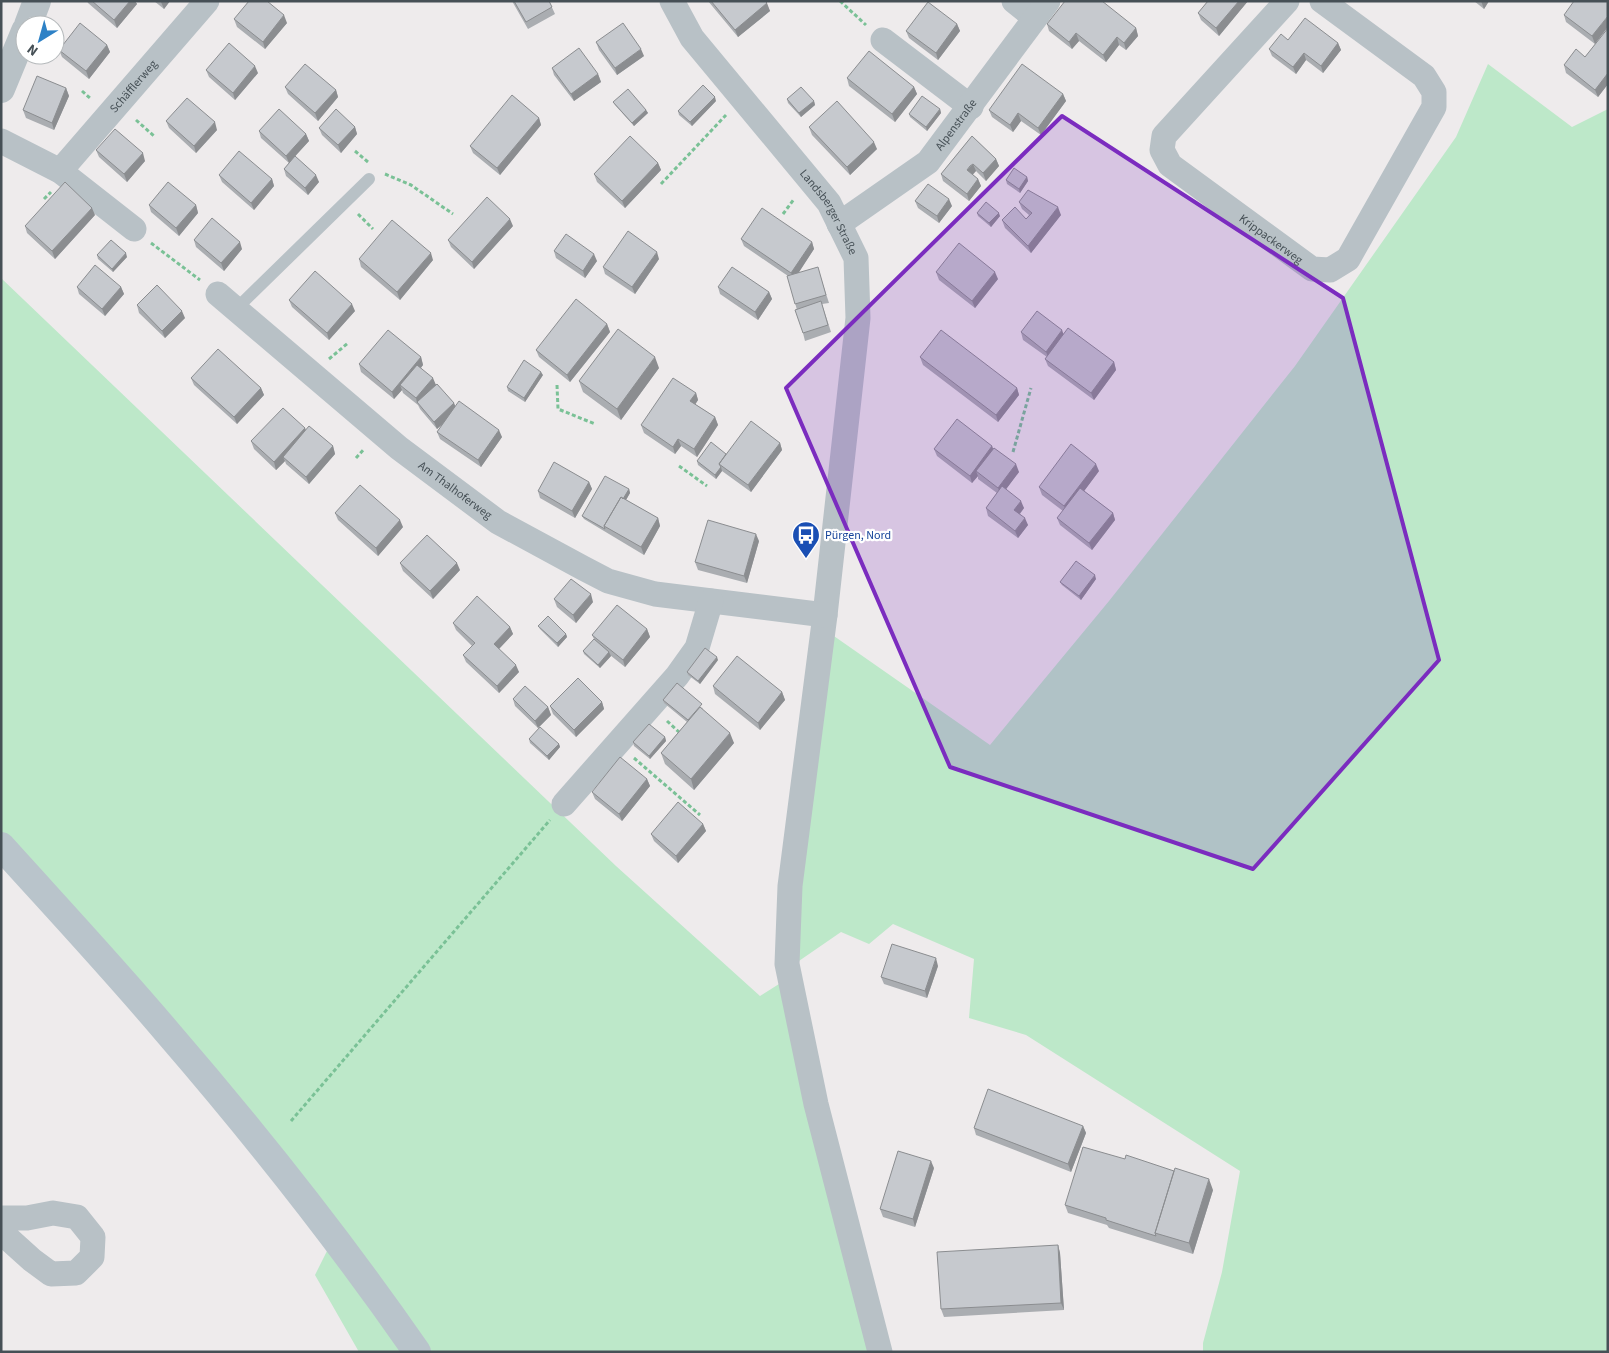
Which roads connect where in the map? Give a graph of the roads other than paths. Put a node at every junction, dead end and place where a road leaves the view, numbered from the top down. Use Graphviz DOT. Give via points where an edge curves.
graph roads {
  1 [pos="37,1"];
  2 [pos="206,1"];
  3 [pos="672,1"];
  4 [pos="1014,1"];
  5 [pos="1287,1"];
  6 [pos="1322,1"];
  7 [pos="1351,9"];
  8 [pos="1041,10"];
  9 [pos="32,15"];
  10 [pos="883,40"];
  11 [pos="15,55"];
  12 [pos="1,89"];
  13 [pos="971,107"];
  14 [pos="1,140"];
  15 [pos="60,171"];
  16 [pos="369,180"];
  17 [pos="839,224"];
  18 [pos="134,230"];
  19 [pos="227,302"];
  20 [pos="710,601"];
  21 [pos="825,615"];
  22 [pos="564,804"];
  23 [pos="1,846"];
  24 [pos="1,1218"];
  25 [pos="1,1232"];
  26 [pos="417,1352"];
  27 [pos="880,1352"];
  1 -- 9 [label="street"];
  2 -- 15 [label="street, Schäfflerweg"];
  3 -- 17 [label="street, Landsberger Straße" via="692,38 829,203"];
  4 -- 8 [label="street"];
  5 -- 7 [label="street, Krippackerweg" via="1164,136 1162,150 1170,165 1312,269 1330,270 1348,259 1434,107 1434,92 1424,76"];
  6 -- 7 [label="street, Krippackerweg"];
  8 -- 13 [label="street, Alpenstraße"];
  10 -- 13 [label="street"];
  11 -- 12 [label="street"];
  13 -- 17 [label="street, Alpenstraße" via="928,162"];
  14 -- 15 [label="street"];
  15 -- 18 [label="street"];
  16 -- 19 [label="lane"];
  17 -- 21 [label="street, Landsberger Straße" via="856,258 858,318"];
  19 -- 20 [label="street, Am Thalhoferweg" via="399,448 498,522 608,580 654,594"];
  20 -- 21 [label="street, Am Thalhoferweg"];
  20 -- 22 [label="street" via="698,648"];
  21 -- 27 [label="street, Landsberger Straße" via="790,886 787,964 816,1104"];
  23 -- 26 [label="main road" via="180,1048 302,1196"];
  24 -- 25 [label="street" via="53,1213 77,1217 94,1237 92,1257 76,1273 51,1274"];
}
